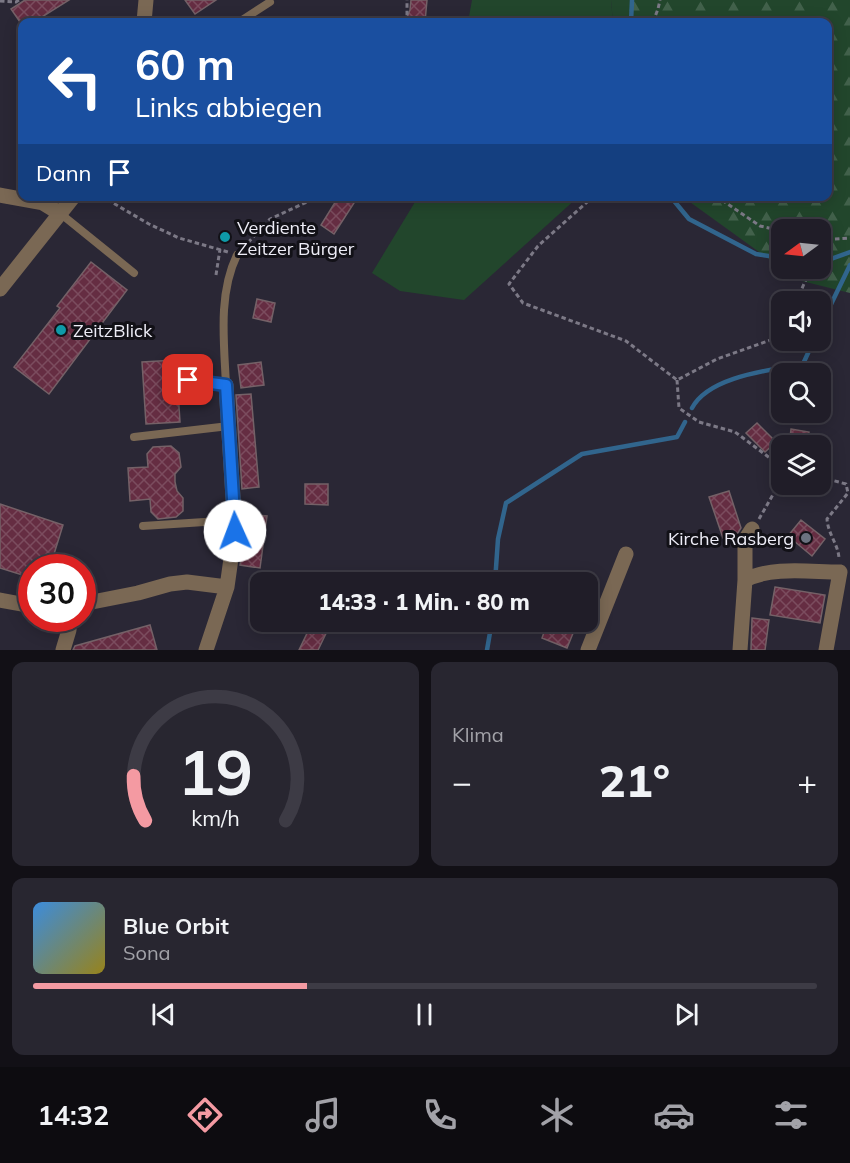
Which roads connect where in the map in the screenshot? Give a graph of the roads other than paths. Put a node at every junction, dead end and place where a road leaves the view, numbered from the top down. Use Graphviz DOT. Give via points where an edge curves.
graph roads {
  1 [pos="146,0"];
  2 [pos="270,2"];
  3 [pos="144,18"];
  4 [pos="253,18"];
  5 [pos="0,195"];
  6 [pos="18,198"];
  7 [pos="32,201"];
  8 [pos="70,201"];
  9 [pos="61,214"];
  10 [pos="237,255"];
  11 [pos="134,273"];
  12 [pos="0,289"];
  13 [pos="188,380"];
  14 [pos="226,385"];
  15 [pos="229,426"];
  16 [pos="134,437"];
  17 [pos="235,520"];
  18 [pos="143,526"];
  19 [pos="752,529"];
  20 [pos="626,554"];
  21 [pos="845,568"];
  22 [pos="745,580"];
  23 [pos="227,587"];
  24 [pos="0,600"];
  25 [pos="96,601"];
  26 [pos="18,603"];
  27 [pos="68,632"];
  28 [pos="63,650"];
  29 [pos="206,650"];
  30 [pos="588,650"];
  31 [pos="740,650"];
  32 [pos="826,650"];
  1 -- 3 [label="street"];
  2 -- 4 [label="lane"];
  5 -- 6 [label="street"];
  7 -- 9 [label="street"];
  8 -- 9 [label="street"];
  9 -- 11 [label="lane"];
  9 -- 12 [label="street"];
  10 -- 14 [label="lane" via="226,289"];
  13 -- 14 [label="lane"];
  14 -- 15 [label="street"];
  15 -- 16 [label="lane"];
  15 -- 17 [label="street"];
  17 -- 18 [label="lane"];
  17 -- 23 [label="street"];
  19 -- 22 [label="street" via="746,540"];
  20 -- 30 [label="street"];
  21 -- 22 [label="street" via="770,572"];
  21 -- 32 [label="street"];
  22 -- 31 [label="street"];
  23 -- 25 [label="street" via="187,582"];
  23 -- 29 [label="street"];
  24 -- 26 [label="street"];
  27 -- 28 [label="street"];
}
